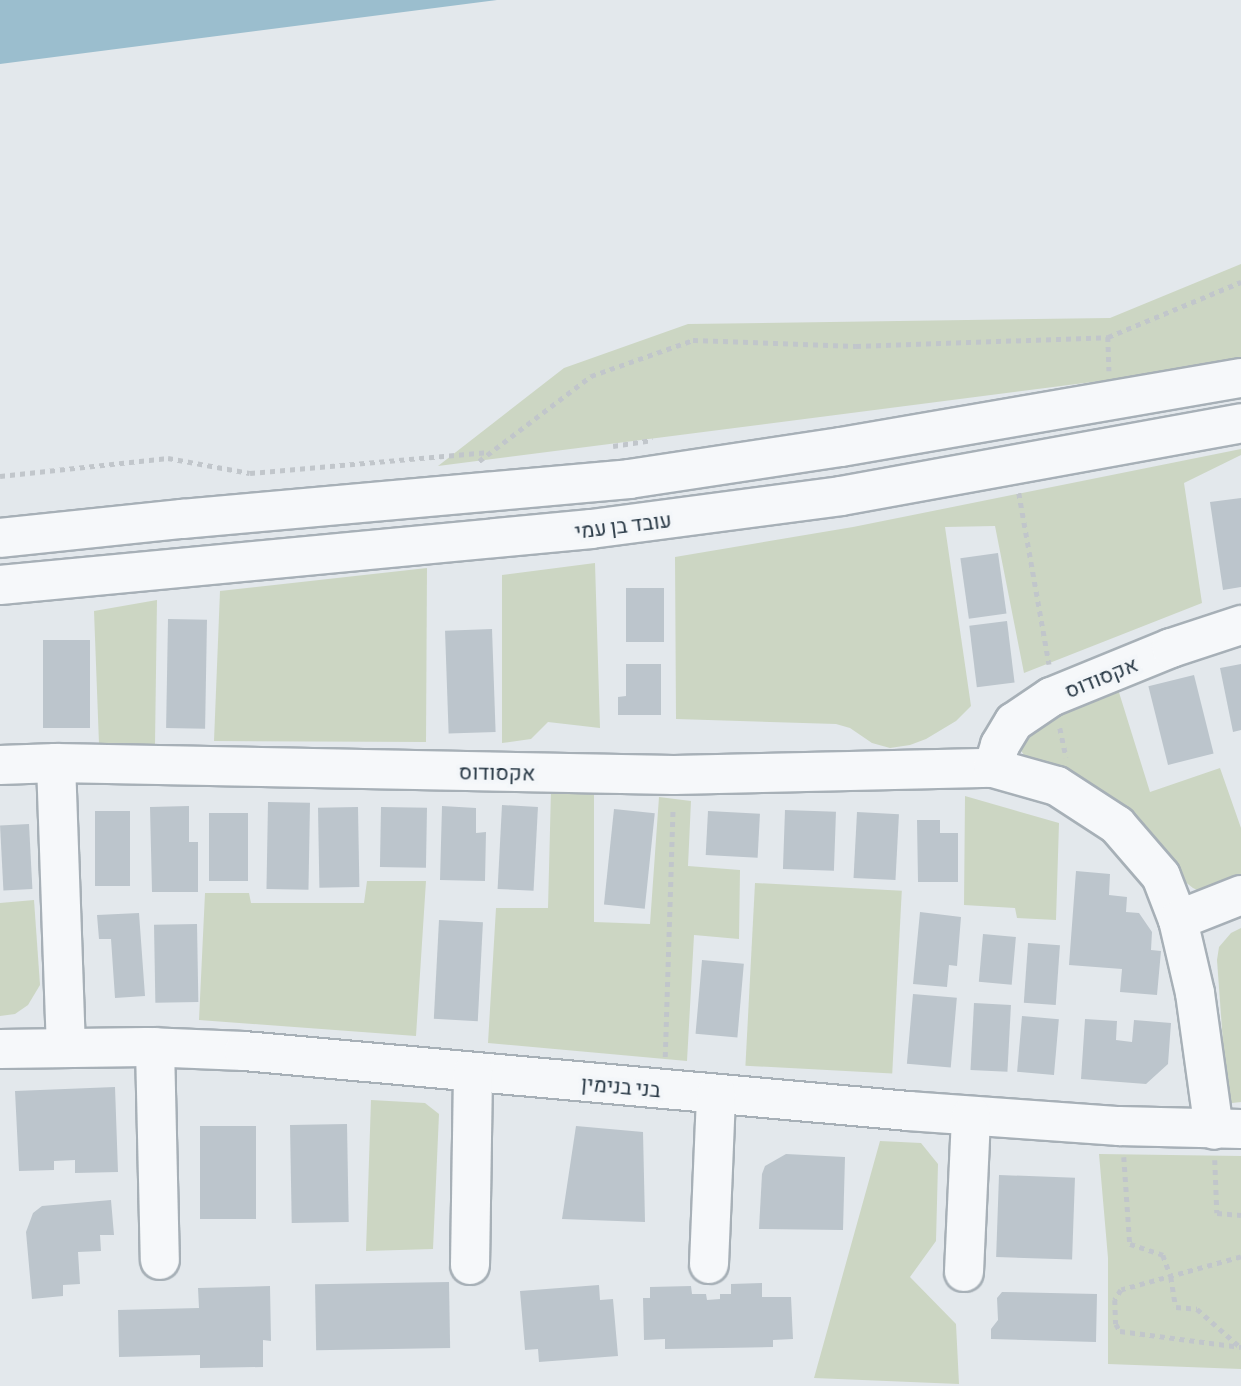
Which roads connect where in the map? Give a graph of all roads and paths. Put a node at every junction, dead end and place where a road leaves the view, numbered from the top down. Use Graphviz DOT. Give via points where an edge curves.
graph roads {
  1 [pos="1241,282"];
  2 [pos="1122,371"];
  3 [pos="1096,374"];
  4 [pos="1241,378"];
  5 [pos="1241,423"];
  6 [pos="664,439"];
  7 [pos="610,446"];
  8 [pos="490,452"];
  9 [pos="488,463"];
  10 [pos="1014,464"];
  11 [pos="0,476"];
  12 [pos="0,538"];
  13 [pos="0,584"];
  14 [pos="1241,625"];
  15 [pos="1055,695"];
  16 [pos="56,763"];
  17 [pos="0,765"];
  18 [pos="993,768"];
  19 [pos="674,775"];
  20 [pos="1072,796"];
  21 [pos="1241,895"];
  22 [pos="1178,920"];
  23 [pos="66,1046"];
  24 [pos="155,1047"];
  25 [pos="0,1049"];
  26 [pos="473,1072"];
  27 [pos="664,1090"];
  28 [pos="716,1094"];
  29 [pos="971,1116"];
  30 [pos="1122,1126"];
  31 [pos="1227,1129"];
  32 [pos="1241,1214"];
  33 [pos="1241,1258"];
  34 [pos="160,1260"];
  35 [pos="709,1264"];
  36 [pos="470,1265"];
  37 [pos="964,1272"];
  38 [pos="1171,1277"];
  39 [pos="1240,1347"];
  1 -- 8 [label="path" via="1108,337 856,346 693,340 591,376"];
  2 -- 3 [label="path"];
  4 -- 12 [label="street" via="629,479"];
  5 -- 10 [label="street, עובד בן עמי"];
  6 -- 7 [label="path"];
  8 -- 9 [label="path" via="474,464"];
  8 -- 11 [label="path" via="250,473 168,458"];
  10 -- 13 [label="street, עובד בן עמי" via="841,496 591,529"];
  10 -- 15 [label="path"];
  14 -- 15 [label="street, אקסודוס"];
  15 -- 18 [label="street, אקסודוס" via="1014,722"];
  15 -- 20 [label="path"];
  16 -- 17 [label="street, אקסודוס"];
  16 -- 19 [label="street, אקסודוס"];
  16 -- 23 [label="street"];
  18 -- 19 [label="street, אקסודוס"];
  18 -- 20 [label="street, אקסודוס" via="1057,786"];
  19 -- 27 [label="path"];
  20 -- 22 [label="street, אקסודוס" via="1116,825 1161,876"];
  21 -- 22 [label="street"];
  22 -- 31 [label="street, אקסודוס"];
  23 -- 24 [label="street, בני בנימין"];
  23 -- 25 [label="street, בני בנימין"];
  24 -- 26 [label="street, בני בנימין"];
  24 -- 34 [label="street"];
  26 -- 27 [label="street, בני בנימין"];
  26 -- 36 [label="street"];
  27 -- 28 [label="street, בני בנימין"];
  28 -- 29 [label="street, בני בנימין"];
  28 -- 35 [label="street"];
  29 -- 30 [label="street, בני בנימין"];
  29 -- 37 [label="street"];
  30 -- 31 [label="street, בני בנימין"];
  30 -- 38 [label="path" via="1130,1244 1163,1255"];
  31 -- 32 [label="path" via="1217,1213"];
  33 -- 38 [label="path"];
  38 -- 39 [label="path" via="1176,1307 1197,1309"];
  38 -- 39 [label="path" via="1116,1295 1120,1331"];
}
